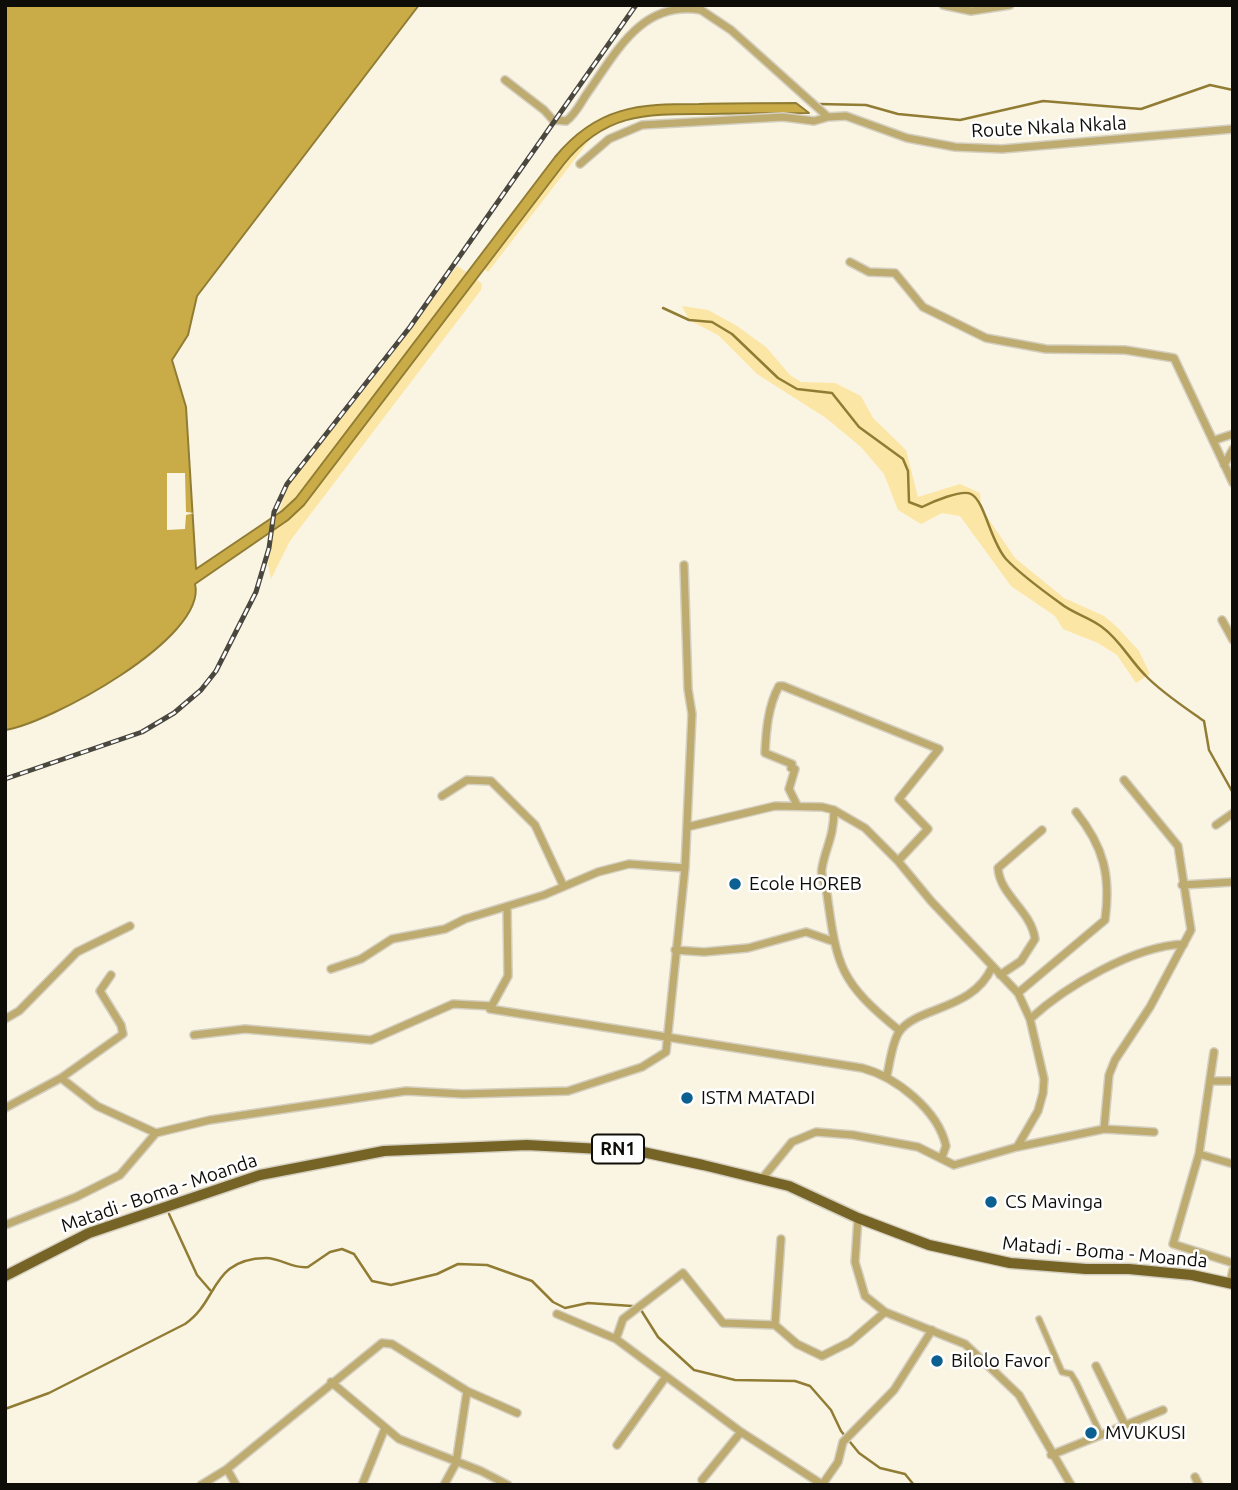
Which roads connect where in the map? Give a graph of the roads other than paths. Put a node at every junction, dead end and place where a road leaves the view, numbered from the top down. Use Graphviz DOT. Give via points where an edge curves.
graph roads {
  1 [pos="943,5"];
  2 [pos="1010,5"];
  3 [pos="700,8"];
  4 [pos="505,80"];
  5 [pos="828,117"];
  6 [pos="1233,129"];
  7 [pos="580,164"];
  8 [pos="850,262"];
  9 [pos="1233,434"];
  10 [pos="1215,440"];
  11 [pos="1233,449"];
  12 [pos="1224,465"];
  13 [pos="1233,483"];
  14 [pos="684,565"];
  15 [pos="1222,620"];
  16 [pos="1233,640"];
  17 [pos="1124,780"];
  18 [pos="442,796"];
  19 [pos="797,804"];
  20 [pos="834,810"];
  21 [pos="1076,812"];
  22 [pos="1233,813"];
  23 [pos="1216,825"];
  24 [pos="687,827"];
  25 [pos="1042,830"];
  26 [pos="898,860"];
  27 [pos="685,868"];
  28 [pos="1233,883"];
  29 [pos="563,885"];
  30 [pos="1182,885"];
  31 [pos="507,907"];
  32 [pos="130,926"];
  33 [pos="832,940"];
  34 [pos="1184,944"];
  35 [pos="675,950"];
  36 [pos="992,967"];
  37 [pos="331,969"];
  38 [pos="111,975"];
  39 [pos="1000,975"];
  40 [pos="1018,993"];
  41 [pos="490,1009"];
  42 [pos="5,1019"];
  43 [pos="1030,1019"];
  44 [pos="900,1031"];
  45 [pos="194,1035"];
  46 [pos="669,1038"];
  47 [pos="1214,1052"];
  48 [pos="887,1075"];
  49 [pos="61,1078"];
  50 [pos="1211,1081"];
  51 [pos="1233,1081"];
  52 [pos="5,1108"];
  53 [pos="1104,1129"];
  54 [pos="1154,1132"];
  55 [pos="156,1133"];
  56 [pos="1017,1147"];
  57 [pos="1199,1154"];
  58 [pos="942,1157"];
  59 [pos="1233,1164"];
  60 [pos="761,1180"];
  61 [pos="858,1218"];
  62 [pos="5,1225"];
  63 [pos="781,1239"];
  64 [pos="1233,1263"];
  65 [pos="1233,1269"];
  66 [pos="5,1276"];
  67 [pos="1231,1284"];
  68 [pos="885,1312"];
  69 [pos="557,1314"];
  70 [pos="1039,1319"];
  71 [pos="775,1325"];
  72 [pos="932,1330"];
  73 [pos="615,1339"];
  74 [pos="1096,1366"];
  75 [pos="665,1378"];
  76 [pos="331,1382"];
  77 [pos="467,1391"];
  78 [pos="1163,1410"];
  79 [pos="517,1413"];
  80 [pos="1125,1425"];
  81 [pos="385,1428"];
  82 [pos="741,1432"];
  83 [pos="1101,1435"];
  84 [pos="617,1445"];
  85 [pos="1051,1455"];
  86 [pos="456,1463"];
  87 [pos="226,1469"];
  88 [pos="702,1480"];
  89 [pos="201,1485"];
  90 [pos="236,1485"];
  91 [pos="362,1485"];
  92 [pos="444,1485"];
  93 [pos="508,1485"];
  94 [pos="822,1485"];
  95 [pos="1071,1485"];
  1 -- 2 [label="street" via="971,11"];
  3 -- 4 [label="street" via="666,11 636,27 566,121 553,120"];
  3 -- 5 [label="street"];
  5 -- 6 [label="street, Route Nkala Nkala" via="846,116 907,138 955,147 1002,149"];
  5 -- 7 [label="street, Route Nkala Nkala" via="814,121 783,117 654,123 609,139"];
  8 -- 10 [label="street" via="869,272 895,273 929,312 985,338 1046,349 1125,350 1174,358"];
  9 -- 10 [label="street"];
  10 -- 12 [label="street"];
  11 -- 12 [label="street"];
  12 -- 13 [label="street"];
  14 -- 24 [label="street" via="692,714"];
  15 -- 16 [label="street"];
  17 -- 30 [label="street" via="1178,846"];
  18 -- 29 [label="street" via="467,780 491,781 535,825"];
  19 -- 20 [label="street"];
  19 -- 24 [label="street"];
  19 -- 26 [label="street" via="789,789 795,769 792,764 765,753 765,732 779,686 939,749 899,799 928,829"];
  20 -- 26 [label="street" via="865,828"];
  20 -- 33 [label="street" via="821,876"];
  21 -- 40 [label="street" via="1097,837 1109,892 1105,920"];
  22 -- 23 [label="street"];
  24 -- 27 [label="street"];
  25 -- 39 [label="street" via="998,869 999,881 1028,916 1035,939 1021,961"];
  26 -- 36 [label="street"];
  27 -- 29 [label="street" via="629,864"];
  27 -- 35 [label="street"];
  28 -- 30 [label="street"];
  29 -- 31 [label="street"];
  30 -- 34 [label="street" via="1192,923"];
  31 -- 37 [label="street" via="435,932 392,939 361,960"];
  31 -- 41 [label="street" via="508,975"];
  32 -- 42 [label="street" via="77,952 19,1011"];
  33 -- 35 [label="street" via="806,932 748,948"];
  33 -- 44 [label="street" via="860,998"];
  34 -- 43 [label="street" via="1155,949 1073,986"];
  34 -- 53 [label="street" via="1115,1060 1106,1093"];
  35 -- 46 [label="street"];
  36 -- 39 [label="street"];
  36 -- 44 [label="street" via="986,981 966,996"];
  38 -- 49 [label="street" via="100,991 123,1034"];
  39 -- 40 [label="street"];
  40 -- 43 [label="street"];
  41 -- 45 [label="street" via="453,1004 371,1041 269,1030 228,1029"];
  41 -- 46 [label="street"];
  43 -- 56 [label="street" via="1043,1093"];
  44 -- 48 [label="street"];
  46 -- 48 [label="street"];
  46 -- 55 [label="street" via="666,1052 642,1067 568,1091 406,1091 223,1118"];
  47 -- 50 [label="street"];
  48 -- 58 [label="street" via="938,1126 946,1146"];
  49 -- 52 [label="street"];
  49 -- 55 [label="street" via="97,1106"];
  50 -- 51 [label="street"];
  50 -- 57 [label="street"];
  53 -- 54 [label="street"];
  53 -- 56 [label="street"];
  55 -- 62 [label="street" via="120,1175"];
  56 -- 58 [label="street" via="962,1165"];
  57 -- 59 [label="street"];
  57 -- 64 [label="street" via="1173,1244"];
  58 -- 60 [label="street" via="918,1147 816,1132 792,1142"];
  60 -- 61 [label="highway, Matadi - Boma - Moanda / RN1" via="789,1186"];
  60 -- 66 [label="highway, Matadi - Boma - Moanda / RN1" via="638,1151 513,1145 384,1151 315,1162 207,1191 89,1233"];
  61 -- 67 [label="highway, Matadi - Boma - Moanda / RN1" via="929,1245 1010,1263 1129,1269"];
  61 -- 68 [label="street" via="855,1262 860,1286 872,1304"];
  63 -- 71 [label="street"];
  65 -- 67 [label="street"];
  68 -- 71 [label="street" via="850,1342 822,1356 797,1344"];
  68 -- 72 [label="street"];
  69 -- 73 [label="street"];
  70 -- 83 [label="street" via="1062,1372 1071,1374 1076,1382"];
  71 -- 73 [label="street" via="723,1323 683,1273 623,1319"];
  72 -- 85 [label="street" via="965,1344 1019,1395"];
  72 -- 94 [label="street" via="894,1390 843,1442 838,1462"];
  73 -- 75 [label="street"];
  74 -- 80 [label="street"];
  75 -- 82 [label="street"];
  75 -- 84 [label="street"];
  76 -- 77 [label="street" via="386,1342"];
  76 -- 81 [label="street"];
  76 -- 87 [label="street"];
  77 -- 79 [label="street"];
  77 -- 86 [label="street"];
  78 -- 80 [label="street"];
  80 -- 83 [label="street"];
  81 -- 86 [label="street" via="399,1439"];
  81 -- 91 [label="street"];
  82 -- 88 [label="street"];
  82 -- 94 [label="street"];
  83 -- 85 [label="street"];
  85 -- 95 [label="street"];
  86 -- 92 [label="street"];
  86 -- 93 [label="street"];
  87 -- 89 [label="street"];
  87 -- 90 [label="street"];
}
